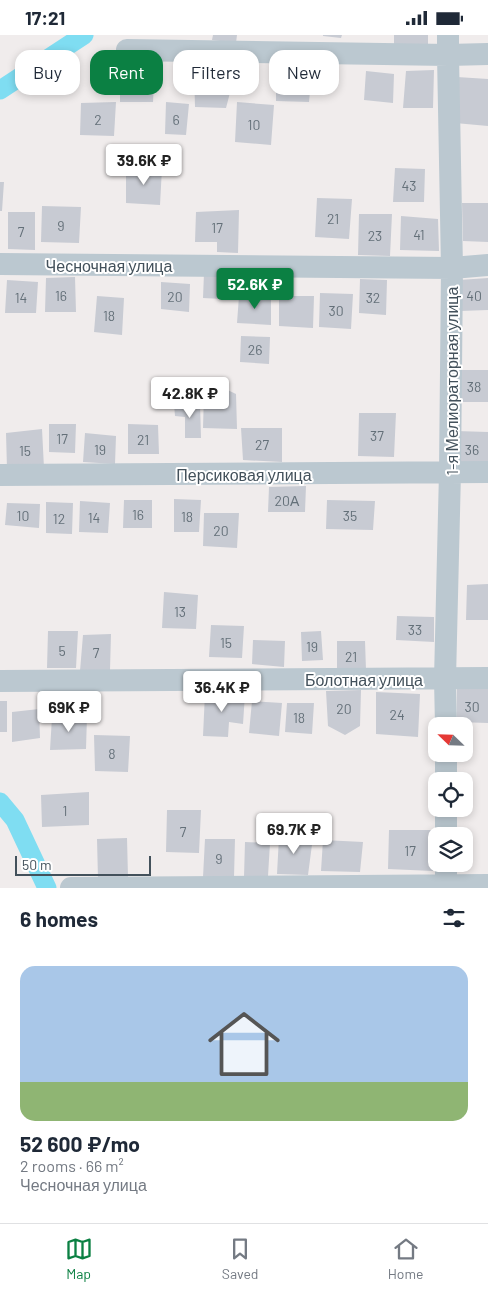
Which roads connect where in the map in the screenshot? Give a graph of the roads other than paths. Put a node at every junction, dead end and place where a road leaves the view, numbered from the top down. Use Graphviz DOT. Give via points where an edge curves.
graph roads {
  1 [pos="448,45"];
  2 [pos="127,50"];
  3 [pos="488,54"];
  4 [pos="0,264"];
  5 [pos="488,265"];
  6 [pos="452,267"];
  7 [pos="450,472"];
  8 [pos="488,472"];
  9 [pos="0,475"];
  10 [pos="488,678"];
  11 [pos="445,679"];
  12 [pos="0,681"];
  13 [pos="446,717"];
  14 [pos="446,879"];
  15 [pos="488,885"];
  16 [pos="71,888"];
  1 -- 2 [label="street"];
  1 -- 3 [label="street"];
  1 -- 6 [label="street, 1-я Мелиораторная улица"];
  4 -- 6 [label="street, Чесночная улица"];
  5 -- 6 [label="street, Чесночная улица"];
  6 -- 7 [label="street, 1-я Мелиораторная улица"];
  7 -- 8 [label="street, Персиковая улица"];
  7 -- 9 [label="street, Персиковая улица"];
  7 -- 11 [label="street, 1-я Мелиораторная улица"];
  10 -- 11 [label="street, Болотная улица"];
  11 -- 12 [label="street, Болотная улица"];
  11 -- 13 [label="street, 1-я Мелиораторная улица"];
  14 -- 15 [label="street"];
  14 -- 16 [label="street"];
}
